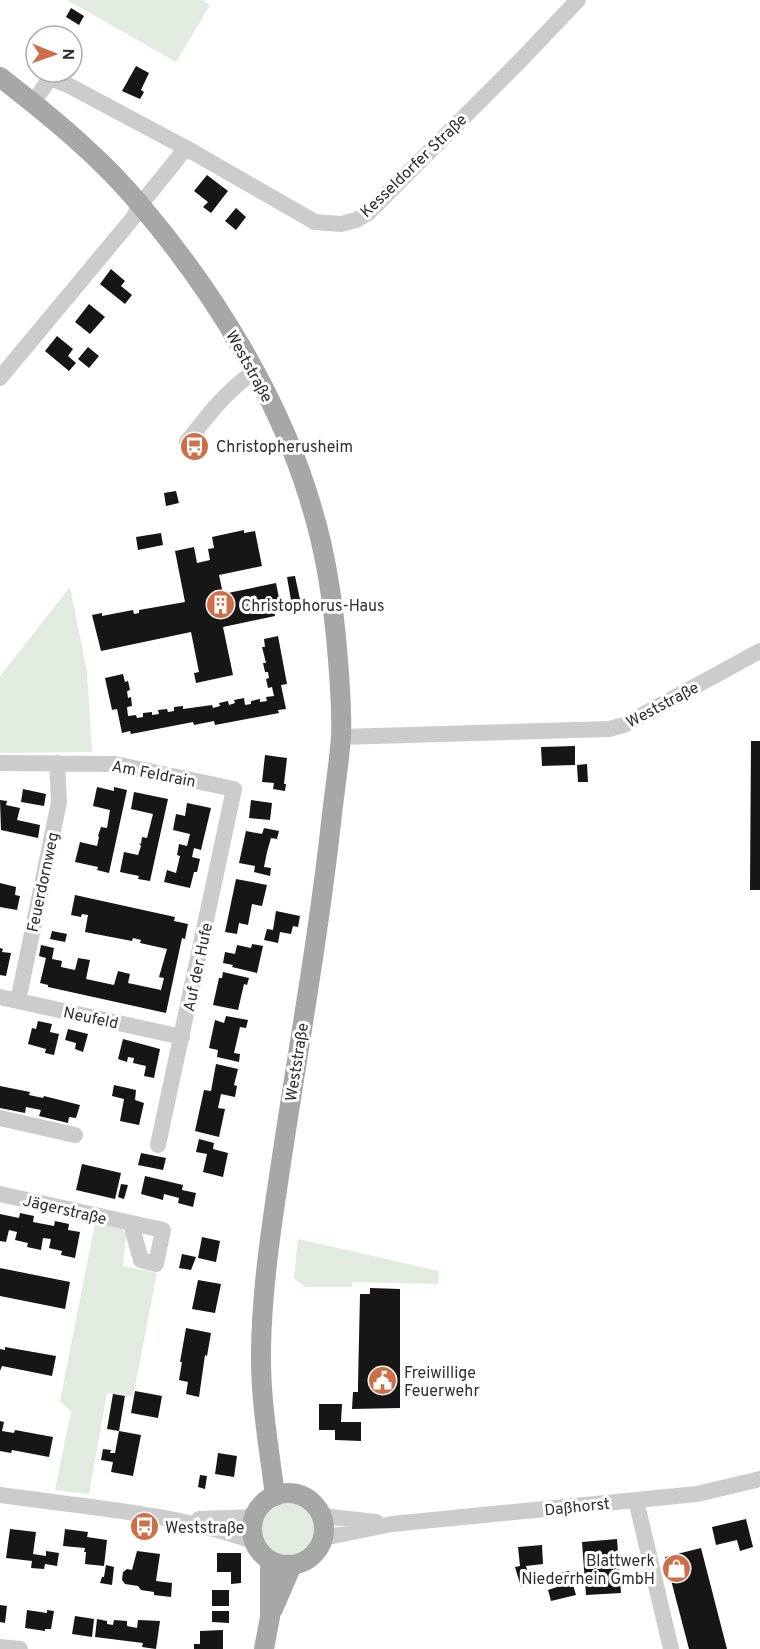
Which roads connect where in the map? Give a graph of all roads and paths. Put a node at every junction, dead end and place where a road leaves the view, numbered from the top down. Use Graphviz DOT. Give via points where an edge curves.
graph roads {
  1 [pos="578,0"];
  2 [pos="0,76"];
  3 [pos="33,103"];
  4 [pos="186,148"];
  5 [pos="141,204"];
  6 [pos="255,371"];
  7 [pos="0,378"];
  8 [pos="187,442"];
  9 [pos="760,651"];
  10 [pos="341,737"];
  11 [pos="0,763"];
  12 [pos="57,763"];
  13 [pos="234,789"];
  14 [pos="0,997"];
  15 [pos="18,1000"];
  16 [pos="182,1037"];
  17 [pos="0,1118"];
  18 [pos="75,1135"];
  19 [pos="158,1145"];
  20 [pos="0,1194"];
  21 [pos="131,1224"];
  22 [pos="760,1479"];
  23 [pos="0,1495"];
  24 [pos="275,1496"];
  25 [pos="636,1500"];
  26 [pos="322,1516"];
  27 [pos="255,1517"];
  28 [pos="172,1520"];
  29 [pos="392,1524"];
  30 [pos="323,1538"];
  31 [pos="255,1542"];
  32 [pos="270,1560"];
  33 [pos="292,1565"];
  34 [pos="270,1617"];
  35 [pos="0,1647"];
  36 [pos="20,1649"];
  37 [pos="264,1649"];
  38 [pos="671,1649"];
  1 -- 4 [label="street, Kesseldorfer Straße" via="368,213 356,220 341,224 315,222"];
  2 -- 3 [label="main road, Weststraße"];
  3 -- 4 [label="street, Kesseldorfer Straße" via="50,78"];
  3 -- 5 [label="main road, Weststraße"];
  4 -- 5 [label="street"];
  5 -- 6 [label="main road, Weststraße" via="201,281"];
  5 -- 7 [label="street" via="134,218"];
  6 -- 8 [label="street" via="217,404"];
  6 -- 10 [label="main road, Weststraße" via="285,434 312,506 326,563 335,620"];
  9 -- 10 [label="street, Weststraße" via="624,725 609,729"];
  10 -- 24 [label="main road, Weststraße" via="327,861 269,1244 261,1350 263,1416"];
  11 -- 12 [label="street, Am Feldrain"];
  12 -- 13 [label="street, Am Feldrain" via="115,764"];
  12 -- 15 [label="street, Feuerdornweg" via="59,802"];
  13 -- 16 [label="street, Auf der Hufe"];
  14 -- 15 [label="street, Neufeld"];
  15 -- 16 [label="street, Neufeld"];
  16 -- 19 [label="street, Auf der Hufe"];
  17 -- 18 [label="street"];
  20 -- 21 [label="street, Jägerstraße"];
  22 -- 25 [label="street, Daßhorst" via="697,1494"];
  23 -- 28 [label="street"];
  24 -- 26 [label="main road" via="297,1494 316,1506"];
  24 -- 27 [label="main road" via="263,1504"];
  25 -- 29 [label="street, Daßhorst"];
  25 -- 38 [label="street"];
  26 -- 29 [label="street, Daßhorst"];
  26 -- 30 [label="main road"];
  27 -- 28 [label="street"];
  27 -- 31 [label="main road"];
  28 -- 31 [label="street"];
  29 -- 30 [label="street, Daßhorst"];
  30 -- 33 [label="main road" via="312,1556"];
  31 -- 32 [label="main road"];
  32 -- 33 [label="main road"];
  32 -- 34 [label="main road"];
  33 -- 34 [label="main road"];
  34 -- 37 [label="main road"];
  35 -- 36 [label="street"];
}
